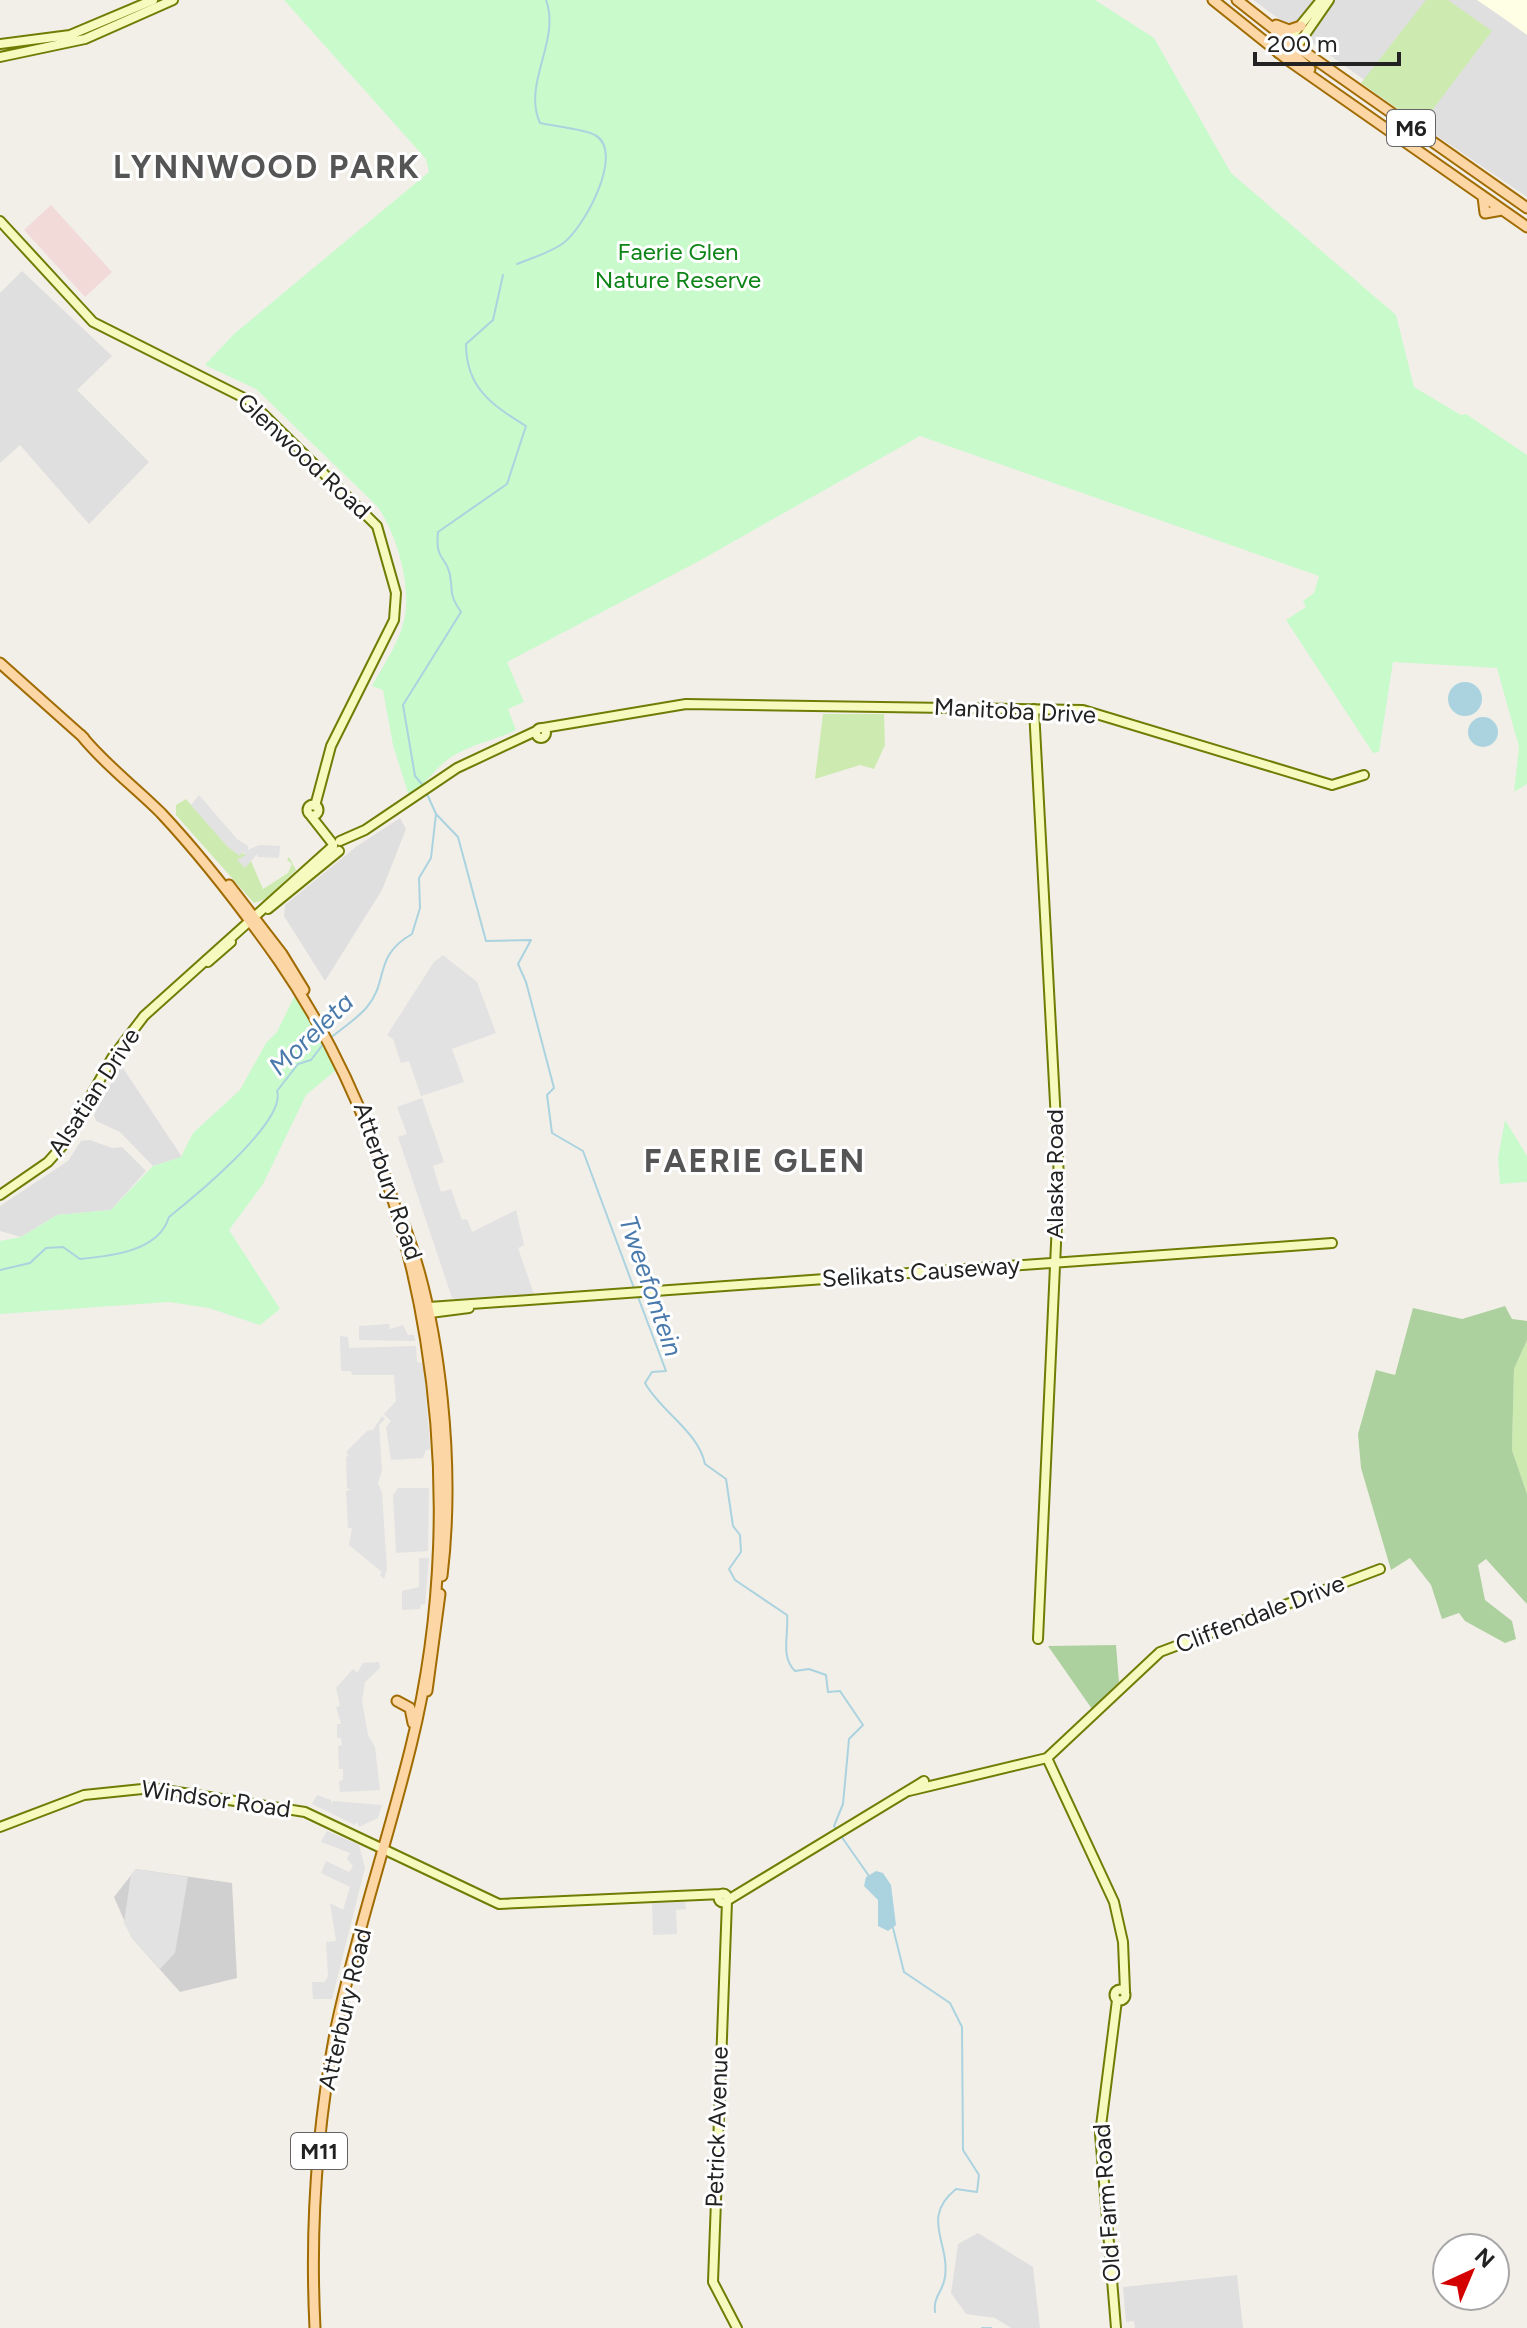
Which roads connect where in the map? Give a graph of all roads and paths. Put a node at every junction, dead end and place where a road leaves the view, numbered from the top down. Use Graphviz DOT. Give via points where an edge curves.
graph roads {
  1 [pos="153,0"];
  2 [pos="173,0"];
  3 [pos="1213,0"];
  4 [pos="1235,0"];
  5 [pos="1245,0"];
  6 [pos="1321,0"];
  7 [pos="1329,0"];
  8 [pos="1301,26"];
  9 [pos="0,44"];
  10 [pos="1288,50"];
  11 [pos="0,57"];
  12 [pos="1445,152"];
  13 [pos="1487,200"];
  14 [pos="1527,208"];
  15 [pos="0,221"];
  16 [pos="1527,227"];
  17 [pos="0,663"];
  18 [pos="1034,709"];
  19 [pos="1364,775"];
  20 [pos="338,845"];
  21 [pos="253,920"];
  22 [pos="335,1053"];
  23 [pos="0,1195"];
  24 [pos="1332,1243"];
  25 [pos="1055,1263"];
  26 [pos="429,1310"];
  27 [pos="1380,1569"];
  28 [pos="1038,1639"];
  29 [pos="397,1701"];
  30 [pos="417,1721"];
  31 [pos="414,1734"];
  32 [pos="1047,1758"];
  33 [pos="0,1827"];
  34 [pos="382,1849"];
  35 [pos="724,1899"];
  36 [pos="317,2328"];
  37 [pos="737,2328"];
  38 [pos="1116,2328"];
  1 -- 9 [label="street" via="70,35"];
  2 -- 11 [label="street" via="82,40"];
  3 -- 10 [label="main road, M6"];
  4 -- 10 [label="main road, M6"];
  5 -- 8 [label="main road" via="1284,30"];
  6 -- 8 [label="street"];
  7 -- 10 [label="street"];
  8 -- 10 [label="street"];
  10 -- 12 [label="main road, M6"];
  10 -- 13 [label="main road, M6" via="1381,127"];
  12 -- 13 [label="main road" via="1491,189"];
  12 -- 14 [label="main road, M6"];
  13 -- 16 [label="main road, M6"];
  15 -- 20 [label="street, Glenwood Road" via="93,322 250,401 377,526 396,593 394,620 336,734 317,794 314,810"];
  17 -- 21 [label="main road, Atterbury Road / M11" via="173,827"];
  18 -- 19 [label="street, Manitoba Drive" via="1090,711 1332,785"];
  18 -- 20 [label="street, Manitoba Drive" via="701,706 557,726 457,768"];
  18 -- 25 [label="street, Alaska Road" via="1058,1153"];
  20 -- 21 [label="street, Manitoba Drive"];
  21 -- 22 [label="main road, Atterbury Road / M11"];
  21 -- 23 [label="street, Alsatian Drive" via="144,1016 112,1058 56,1154"];
  22 -- 26 [label="main road, Atterbury Road / M11" via="384,1165"];
  22 -- 30 [label="main road, Atterbury Road / M11" via="398,1219 434,1393 437,1564"];
  24 -- 25 [label="street, Selikats Causeway"];
  25 -- 26 [label="street, Selikats Causeway"];
  25 -- 28 [label="street, Alaska Road"];
  26 -- 30 [label="main road, Atterbury Road / M11" via="440,1392 446,1545 432,1666"];
  27 -- 32 [label="street, Cliffendale Drive" via="1160,1652"];
  29 -- 31 [label="main road" via="411,1710"];
  30 -- 31 [label="main road, Atterbury Road / M11"];
  31 -- 34 [label="main road, Atterbury Road / M11"];
  32 -- 35 [label="street" via="909,1791"];
  32 -- 38 [label="street, Old Farm Road" via="1113,1898 1122,1933 1121,1995 1100,2134"];
  33 -- 34 [label="street, Windsor Road" via="84,1795 152,1788 305,1812"];
  34 -- 35 [label="street" via="499,1904"];
  34 -- 36 [label="main road, Atterbury Road / M11" via="337,2025 322,2112 314,2214"];
  35 -- 37 [label="street, Petrick Avenue" via="713,2282"];
}
